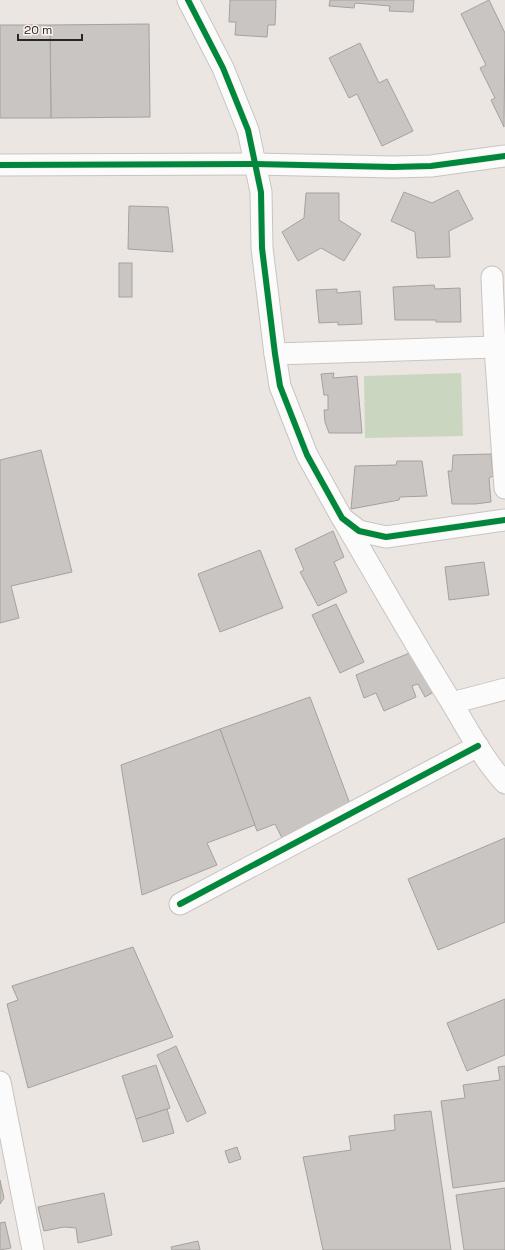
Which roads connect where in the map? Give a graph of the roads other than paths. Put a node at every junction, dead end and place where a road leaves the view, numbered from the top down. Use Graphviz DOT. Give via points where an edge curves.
graph roads {
  1 [pos="188,0"];
  2 [pos="505,156"];
  3 [pos="255,164"];
  4 [pos="0,165"];
  5 [pos="492,277"];
  6 [pos="495,347"];
  7 [pos="275,354"];
  8 [pos="505,488"];
  9 [pos="342,518"];
  10 [pos="505,520"];
  11 [pos="505,689"];
  12 [pos="452,703"];
  13 [pos="478,746"];
  14 [pos="505,783"];
  15 [pos="180,904"];
  16 [pos="0,1082"];
  17 [pos="33,1250"];
  1 -- 3 [label="street" via="222,68 248,130"];
  2 -- 3 [label="street" via="431,166"];
  3 -- 4 [label="street"];
  3 -- 7 [label="street" via="261,192 262,248"];
  5 -- 6 [label="street"];
  6 -- 7 [label="street"];
  6 -- 8 [label="street"];
  7 -- 9 [label="street" via="280,386 307,455"];
  9 -- 10 [label="street" via="359,531 386,537"];
  9 -- 12 [label="street"];
  11 -- 12 [label="street"];
  12 -- 13 [label="street"];
  13 -- 14 [label="street"];
  13 -- 15 [label="street"];
  16 -- 17 [label="street"];
}
